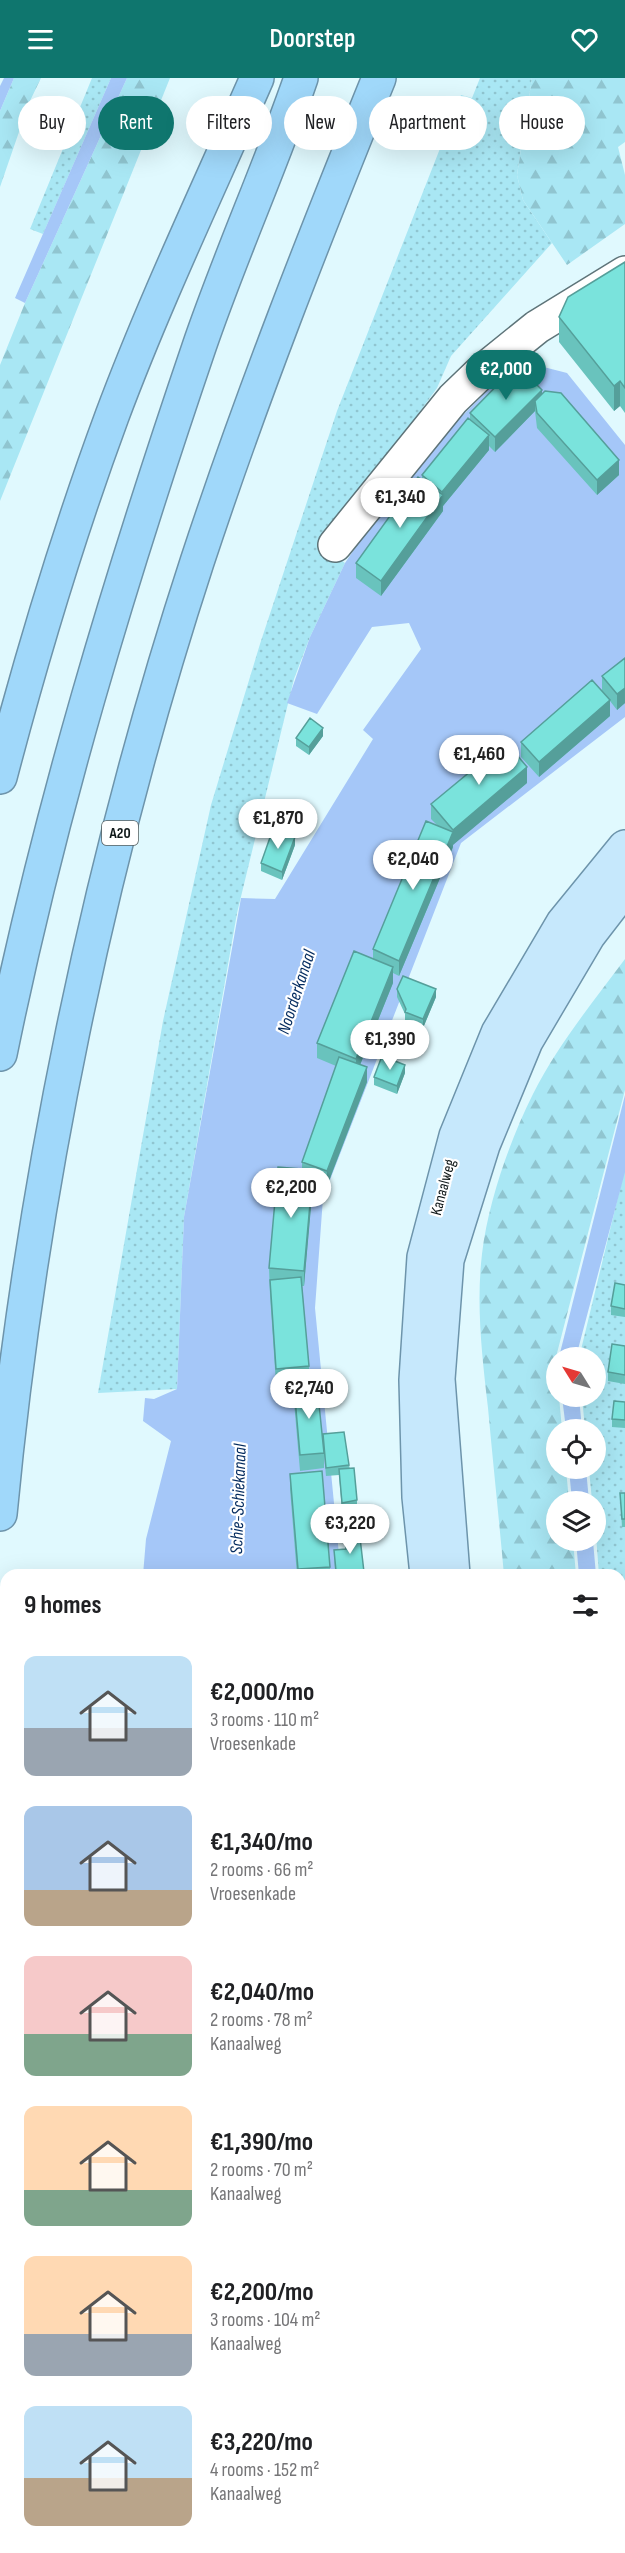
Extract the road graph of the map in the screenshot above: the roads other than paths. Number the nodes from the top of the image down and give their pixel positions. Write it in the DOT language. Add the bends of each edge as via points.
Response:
graph roads {
  1 [pos="257,78"];
  2 [pos="302,78"];
  3 [pos="379,78"];
  4 [pos="625,273"];
  5 [pos="335,545"];
  6 [pos="0,777"];
  7 [pos="625,847"];
  8 [pos="625,888"];
  9 [pos="0,1054"];
  10 [pos="0,1514"];
  11 [pos="426,1569"];
  12 [pos="453,1569"];
  1 -- 6 [label="highway" via="159,298 112,416 64,551"];
  2 -- 9 [label="highway" via="200,345 111,619 52,825"];
  3 -- 10 [label="highway, A20" via="262,373 196,564 115,850 68,1058 37,1233"];
  4 -- 5 [label="street" via="537,327 480,373 453,399"];
  7 -- 11 [label="main road, Kanaalweg" via="563,923 498,1033 456,1136 424,1257 416,1380 419,1497"];
  8 -- 12 [label="main road, Kanaalweg" via="588,936 526,1041 483,1145 447,1260 438,1379"];
}
